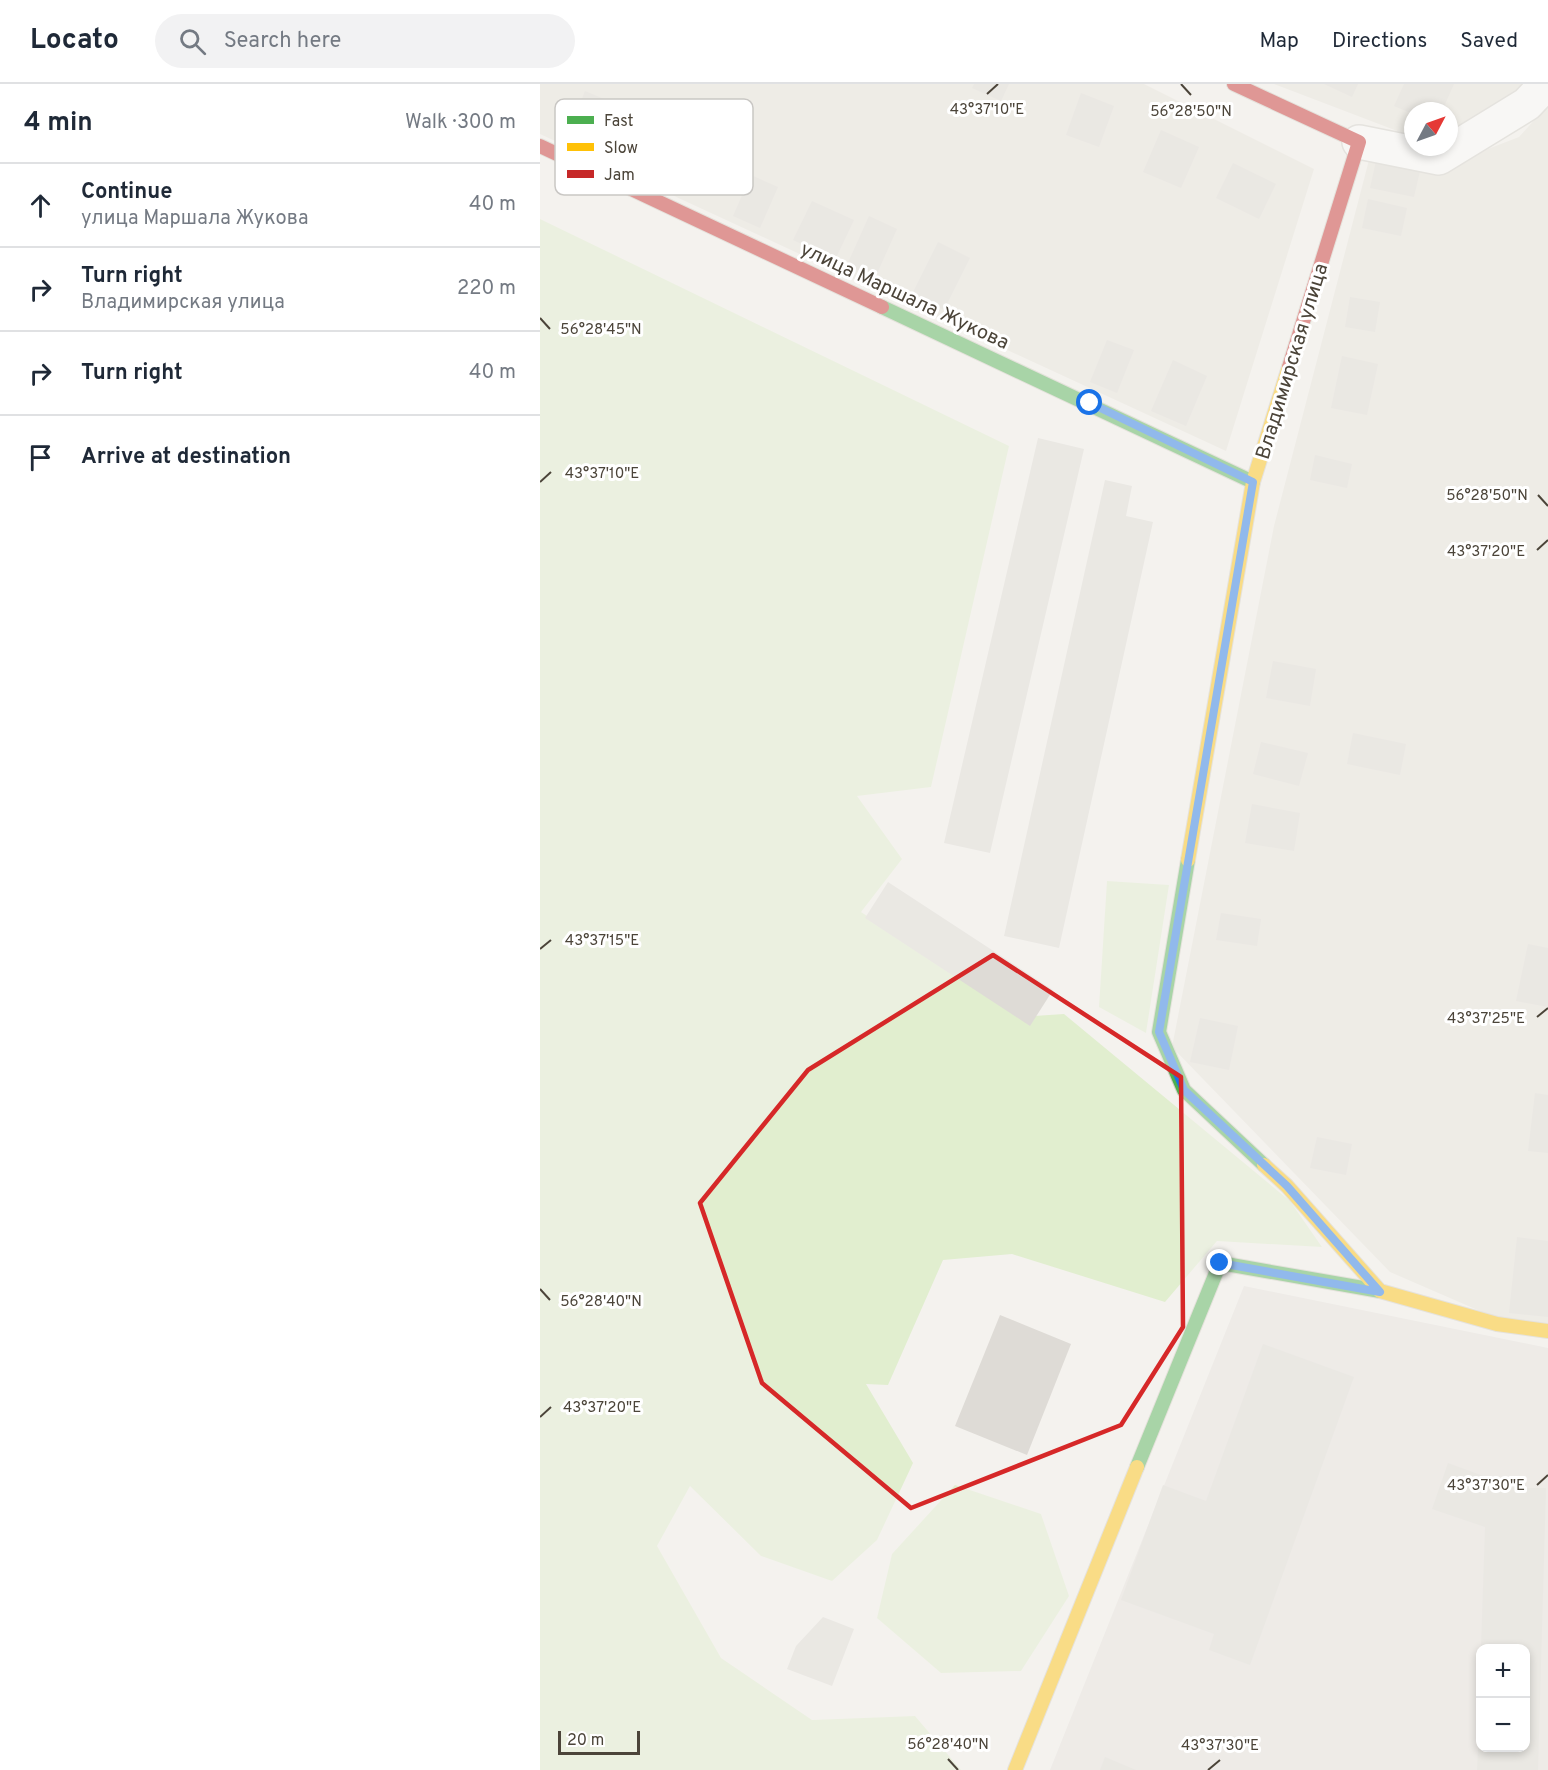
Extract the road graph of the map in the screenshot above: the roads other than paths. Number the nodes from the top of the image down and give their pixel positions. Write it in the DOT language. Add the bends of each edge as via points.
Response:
graph roads {
  1 [pos="1234,84"];
  2 [pos="1546,84"];
  3 [pos="1359,142"];
  4 [pos="540,146"];
  5 [pos="555,153"];
  6 [pos="644,195"];
  7 [pos="1253,482"];
  8 [pos="1380,1292"];
  9 [pos="1548,1331"];
  10 [pos="1015,1770"];
  1 -- 3 [label="street"];
  2 -- 3 [label="street" via="1527,104 1439,158"];
  3 -- 7 [label="street, Владимирская улица"];
  4 -- 5 [label="street, улица Маршала Жукова"];
  6 -- 7 [label="street, улица Маршала Жукова"];
  7 -- 8 [label="street, Владимирская улица" via="1159,1032 1184,1090 1287,1186"];
  8 -- 9 [label="street" via="1497,1324"];
  8 -- 10 [label="street" via="1220,1263"];
}
